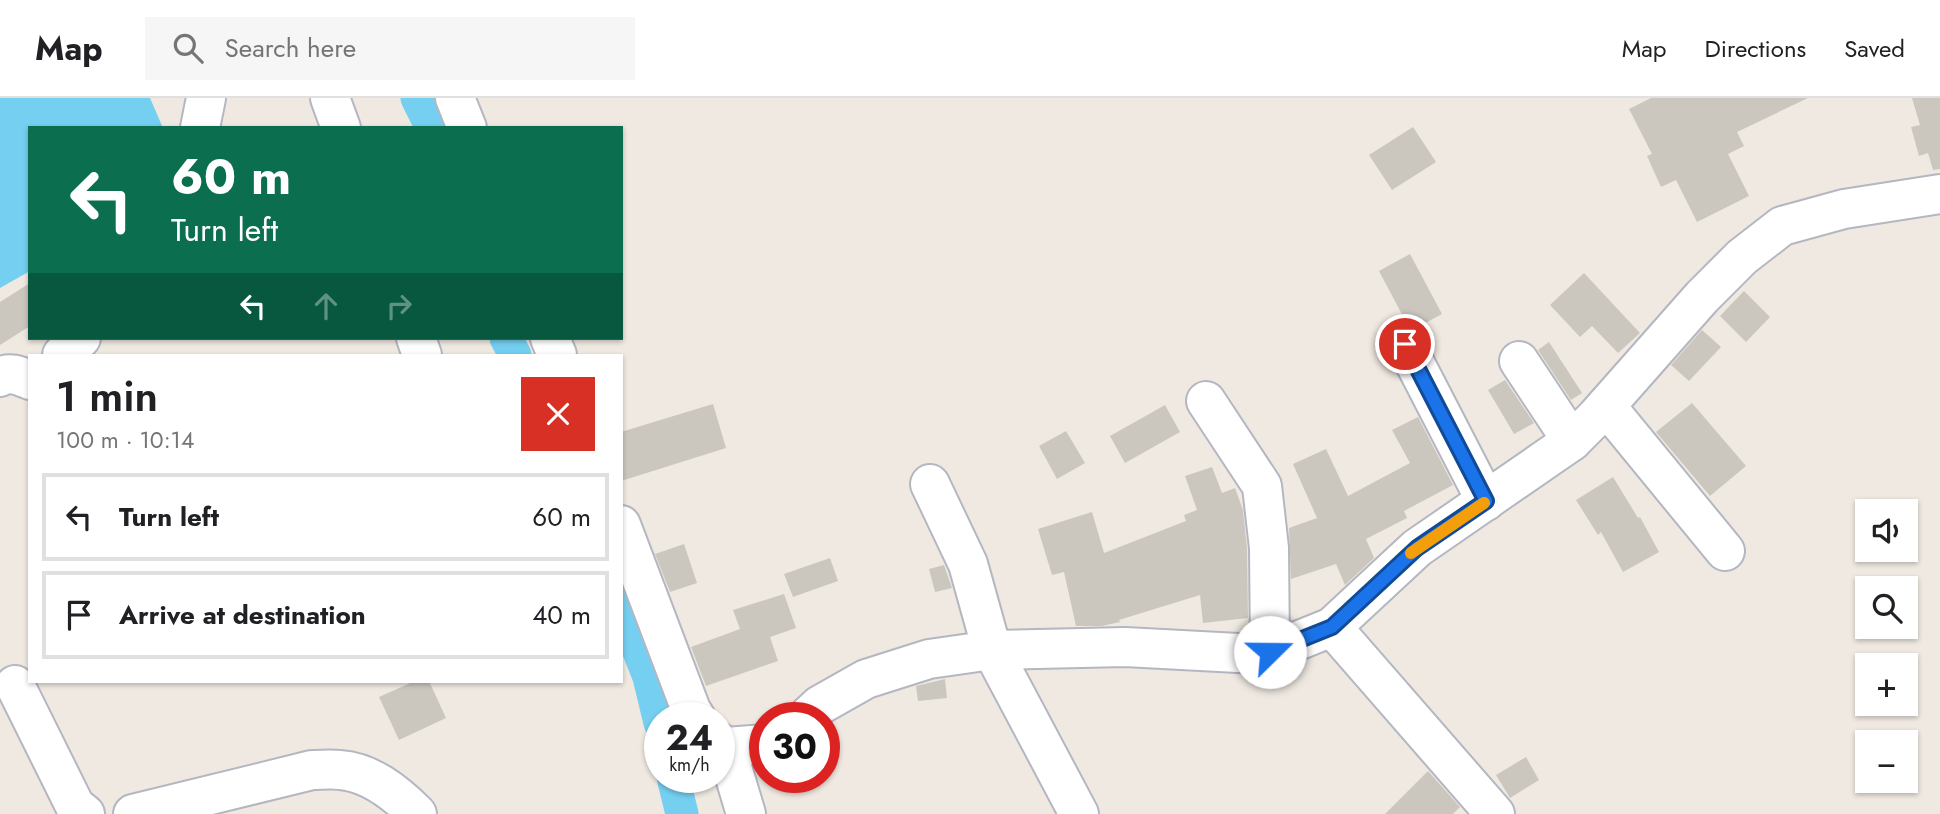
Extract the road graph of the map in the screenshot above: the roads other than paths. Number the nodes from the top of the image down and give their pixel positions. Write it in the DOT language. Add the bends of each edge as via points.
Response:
graph roads {
  1 [pos="206,98"];
  2 [pos="330,98"];
  3 [pos="455,98"];
  4 [pos="200,126"];
  5 [pos="340,126"];
  6 [pos="466,126"];
  7 [pos="1940,194"];
  8 [pos="79,340"];
  9 [pos="1405,344"];
  10 [pos="63,354"];
  11 [pos="1518,361"];
  12 [pos="0,377"];
  13 [pos="28,379"];
  14 [pos="1206,401"];
  15 [pos="1606,406"];
  16 [pos="1572,441"];
  17 [pos="930,485"];
  18 [pos="1486,501"];
  19 [pos="623,530"];
  20 [pos="1726,551"];
  21 [pos="1332,627"];
  22 [pos="992,650"];
  23 [pos="1270,652"];
  24 [pos="15,682"];
  25 [pos="688,702"];
  26 [pos="825,702"];
  27 [pos="735,782"];
  28 [pos="85,814"];
  29 [pos="133,814"];
  30 [pos="417,814"];
  31 [pos="746,814"];
  32 [pos="1079,814"];
  33 [pos="1495,814"];
  1 -- 4 [label="street"];
  2 -- 5 [label="street"];
  3 -- 6 [label="street"];
  7 -- 15 [label="street" via="1844,209 1782,226 1710,289"];
  8 -- 10 [label="street"];
  9 -- 18 [label="street"];
  11 -- 16 [label="street"];
  12 -- 13 [label="street"];
  14 -- 23 [label="street" via="1262,486 1269,548"];
  15 -- 16 [label="street"];
  15 -- 20 [label="street"];
  16 -- 18 [label="street"];
  17 -- 22 [label="street" via="968,564"];
  18 -- 21 [label="street" via="1417,548"];
  19 -- 25 [label="street"];
  21 -- 23 [label="street"];
  21 -- 33 [label="street"];
  22 -- 23 [label="street" via="1125,647"];
  22 -- 26 [label="street" via="929,659 866,679"];
  22 -- 32 [label="street"];
  24 -- 28 [label="street" via="75,806"];
  27 -- 31 [label="street"];
  29 -- 30 [label="street" via="312,770 365,775"];
}
